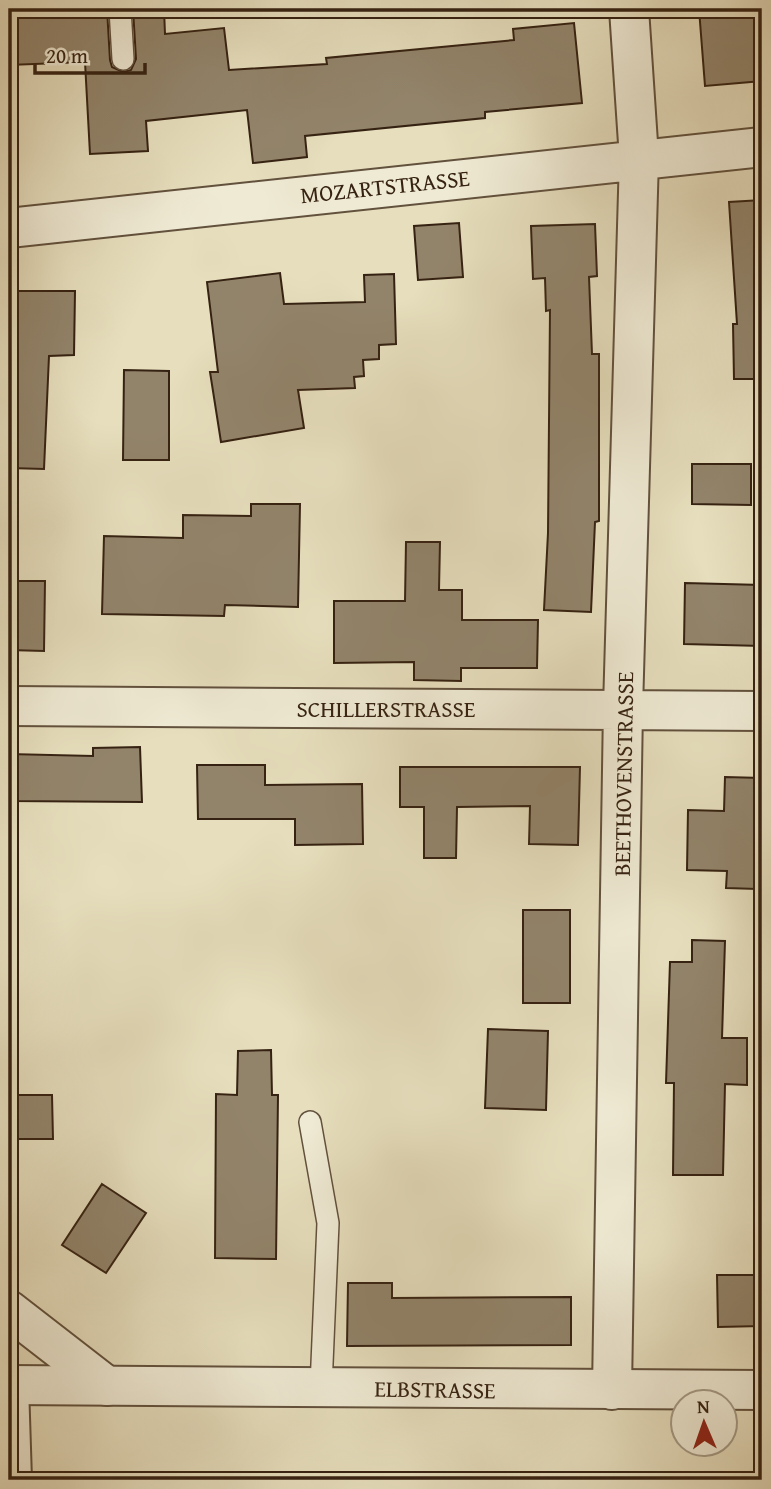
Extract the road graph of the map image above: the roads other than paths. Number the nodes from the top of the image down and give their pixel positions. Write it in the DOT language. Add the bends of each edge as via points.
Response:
graph roads {
  1 [pos="120,9"];
  2 [pos="629,9"];
  3 [pos="123,59"];
  4 [pos="762,147"];
  5 [pos="639,158"];
  6 [pos="9,228"];
  7 [pos="9,706"];
  8 [pos="624,708"];
  9 [pos="762,711"];
  10 [pos="310,1122"];
  11 [pos="9,1310"];
  12 [pos="9,1385"];
  13 [pos="107,1386"];
  14 [pos="321,1387"];
  15 [pos="611,1390"];
  16 [pos="762,1390"];
  17 [pos="12,1480"];
  1 -- 3 [label="lane"];
  2 -- 5 [label="street, BEETHOVENSTRASSE"];
  4 -- 5 [label="street, MOZARTSTRASSE"];
  5 -- 6 [label="street, MOZARTSTRASSE"];
  5 -- 8 [label="street, BEETHOVENSTRASSE"];
  7 -- 8 [label="street, SCHILLERSTRASSE"];
  8 -- 9 [label="street, SCHILLERSTRASSE"];
  8 -- 15 [label="street, BEETHOVENSTRASSE"];
  10 -- 14 [label="lane" via="328,1223"];
  11 -- 13 [label="street"];
  12 -- 13 [label="street, ELBSTRASSE"];
  12 -- 17 [label="street"];
  13 -- 14 [label="street, ELBSTRASSE"];
  14 -- 15 [label="street, ELBSTRASSE"];
  15 -- 16 [label="street, ELBSTRASSE"];
}
